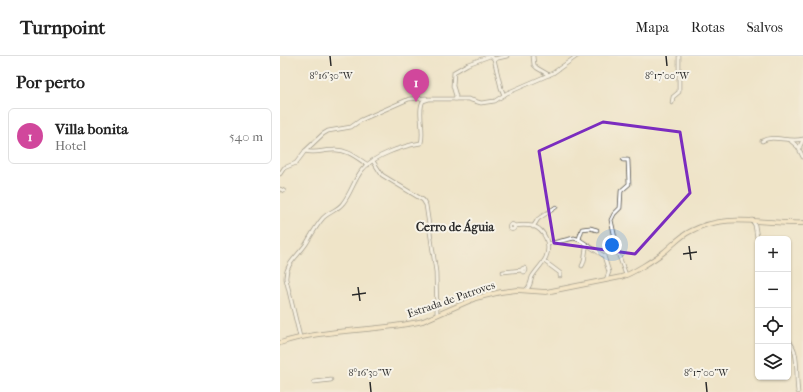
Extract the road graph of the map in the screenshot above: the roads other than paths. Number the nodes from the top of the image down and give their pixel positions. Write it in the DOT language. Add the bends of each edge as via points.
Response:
graph roads {
  1 [pos="490,56"];
  2 [pos="507,56"];
  3 [pos="533,56"];
  4 [pos="577,56"];
  5 [pos="679,56"];
  6 [pos="494,59"];
  7 [pos="549,75"];
  8 [pos="504,95"];
  9 [pos="421,98"];
  10 [pos="428,99"];
  11 [pos="455,99"];
  12 [pos="672,103"];
  13 [pos="421,106"];
  14 [pos="803,139"];
  15 [pos="762,141"];
  16 [pos="791,141"];
  17 [pos="800,151"];
  18 [pos="305,152"];
  19 [pos="803,156"];
  20 [pos="624,160"];
  21 [pos="373,161"];
  22 [pos="368,165"];
  23 [pos="280,174"];
  24 [pos="280,189"];
  25 [pos="284,191"];
  26 [pos="556,207"];
  27 [pos="752,220"];
  28 [pos="758,220"];
  29 [pos="803,223"];
  30 [pos="755,225"];
  31 [pos="514,226"];
  32 [pos="533,227"];
  33 [pos="597,230"];
  34 [pos="757,236"];
  35 [pos="578,239"];
  36 [pos="548,244"];
  37 [pos="588,245"];
  38 [pos="544,261"];
  39 [pos="582,266"];
  40 [pos="564,271"];
  41 [pos="503,272"];
  42 [pos="609,272"];
  43 [pos="534,275"];
  44 [pos="626,275"];
  45 [pos="616,278"];
  46 [pos="606,280"];
  47 [pos="531,285"];
  48 [pos="526,290"];
  49 [pos="536,291"];
  50 [pos="437,315"];
  51 [pos="300,337"];
  52 [pos="280,343"];
  53 [pos="791,344"];
  54 [pos="331,380"];
  55 [pos="314,382"];
  56 [pos="798,392"];
  1 -- 6 [label="street"];
  1 -- 11 [label="street" via="454,72"];
  2 -- 6 [label="street"];
  3 -- 7 [label="street" via="534,65"];
  4 -- 7 [label="street"];
  5 -- 12 [label="street" via="680,92"];
  6 -- 8 [label="street"];
  7 -- 8 [label="street"];
  8 -- 11 [label="street" via="495,101 485,103"];
  9 -- 10 [label="street"];
  9 -- 13 [label="street"];
  9 -- 18 [label="street" via="403,101 360,120 351,127 323,134"];
  10 -- 11 [label="street"];
  10 -- 13 [label="street" via="423,100"];
  13 -- 21 [label="street" via="422,143 394,150"];
  14 -- 16 [label="street"];
  14 -- 17 [label="street"];
  15 -- 16 [label="street" via="772,138"];
  16 -- 17 [label="street"];
  17 -- 19 [label="street"];
  18 -- 22 [label="street" via="340,150 348,152"];
  18 -- 23 [label="street" via="296,163 284,168"];
  20 -- 44 [label="street" via="628,160 629,184 622,191 620,208 611,220"];
  21 -- 22 [label="street"];
  21 -- 50 [label="street" via="382,175 423,200 426,205 436,266"];
  22 -- 51 [label="street" via="361,171 340,207 324,218 286,272"];
  24 -- 25 [label="street"];
  26 -- 32 [label="street" via="538,219"];
  27 -- 28 [label="street, Estrada de Patroves"];
  27 -- 30 [label="street"];
  27 -- 44 [label="street, Estrada de Patroves" via="706,224 679,238 661,254"];
  28 -- 29 [label="street, Estrada de Patroves"];
  28 -- 30 [label="street"];
  30 -- 34 [label="street"];
  31 -- 32 [label="street"];
  32 -- 36 [label="street" via="542,232"];
  33 -- 35 [label="street" via="582,229"];
  35 -- 36 [label="street"];
  35 -- 37 [label="street"];
  36 -- 38 [label="street"];
  37 -- 39 [label="street"];
  37 -- 42 [label="street" via="604,256"];
  38 -- 40 [label="street" via="560,274"];
  38 -- 43 [label="street"];
  41 -- 43 [label="street" via="524,270"];
  42 -- 45 [label="street"];
  42 -- 46 [label="street"];
  43 -- 47 [label="street"];
  44 -- 45 [label="street, Estrada de Patroves"];
  45 -- 46 [label="street, Estrada de Patroves"];
  46 -- 49 [label="street, Estrada de Patroves"];
  47 -- 48 [label="street"];
  47 -- 49 [label="street"];
  48 -- 49 [label="street, Estrada de Patroves"];
  48 -- 50 [label="street, Estrada de Patroves" via="509,290 485,296"];
  50 -- 51 [label="street, Estrada de Patroves" via="404,325"];
  51 -- 52 [label="street, Estrada de Patroves"];
  53 -- 56 [label="street" via="798,371"];
  54 -- 55 [label="street"];
}
